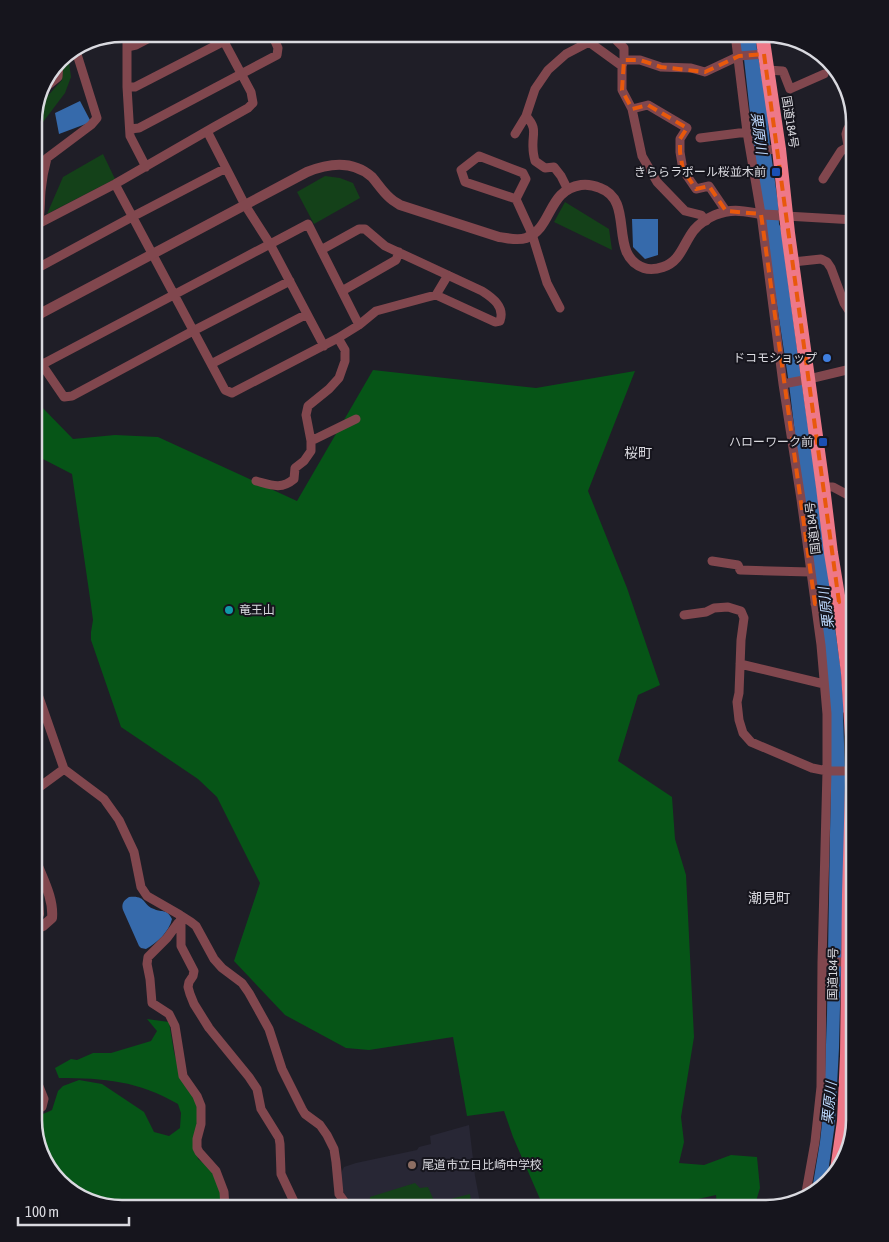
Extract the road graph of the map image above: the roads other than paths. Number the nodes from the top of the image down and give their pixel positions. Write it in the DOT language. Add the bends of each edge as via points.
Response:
graph roads {
  1 [pos="127,42"];
  2 [pos="142,42"];
  3 [pos="215,42"];
  4 [pos="224,42"];
  5 [pos="276,42"];
  6 [pos="588,43"];
  7 [pos="590,43"];
  8 [pos="619,43"];
  9 [pos="737,43"];
  10 [pos="762,43"];
  11 [pos="127,48"];
  12 [pos="762,54"];
  13 [pos="78,56"];
  14 [pos="741,56"];
  15 [pos="623,63"];
  16 [pos="767,70"];
  17 [pos="242,74"];
  18 [pos="824,74"];
  19 [pos="128,87"];
  20 [pos="632,110"];
  21 [pos="526,116"];
  22 [pos="130,128"];
  23 [pos="207,131"];
  24 [pos="747,132"];
  25 [pos="515,134"];
  26 [pos="700,138"];
  27 [pos="846,148"];
  28 [pos="776,149"];
  29 [pos="754,151"];
  30 [pos="146,167"];
  31 [pos="226,168"];
  32 [pos="43,179"];
  33 [pos="823,179"];
  34 [pos="115,184"];
  35 [pos="568,190"];
  36 [pos="516,199"];
  37 [pos="245,205"];
  38 [pos="726,211"];
  39 [pos="763,214"];
  40 [pos="132,216"];
  41 [pos="783,216"];
  42 [pos="846,220"];
  43 [pos="706,221"];
  44 [pos="43,224"];
  45 [pos="532,234"];
  46 [pos="270,244"];
  47 [pos="321,250"];
  48 [pos="399,252"];
  49 [pos="153,254"];
  50 [pos="793,262"];
  51 [pos="43,265"];
  52 [pos="448,276"];
  53 [pos="290,281"];
  54 [pos="342,291"];
  55 [pos="174,295"];
  56 [pos="436,295"];
  57 [pos="846,306"];
  58 [pos="560,308"];
  59 [pos="43,312"];
  60 [pos="307,314"];
  61 [pos="360,325"];
  62 [pos="193,331"];
  63 [pos="338,338"];
  64 [pos="324,346"];
  65 [pos="43,364"];
  66 [pos="211,364"];
  67 [pos="43,367"];
  68 [pos="846,370"];
  69 [pos="806,380"];
  70 [pos="785,383"];
  71 [pos="356,419"];
  72 [pos="311,441"];
  73 [pos="256,481"];
  74 [pos="823,487"];
  75 [pos="846,494"];
  76 [pos="712,561"];
  77 [pos="810,572"];
  78 [pos="836,602"];
  79 [pos="846,602"];
  80 [pos="816,604"];
  81 [pos="684,615"];
  82 [pos="846,661"];
  83 [pos="740,664"];
  84 [pos="824,684"];
  85 [pos="42,707"];
  86 [pos="64,769"];
  87 [pos="829,771"];
  88 [pos="846,771"];
  89 [pos="42,785"];
  90 [pos="42,878"];
  91 [pos="180,918"];
  92 [pos="42,926"];
  93 [pos="825,962"];
  94 [pos="846,962"];
  95 [pos="42,1094"];
  96 [pos="846,1102"];
  97 [pos="42,1107"];
  98 [pos="840,1150"];
  99 [pos="807,1189"];
  100 [pos="224,1199"];
  101 [pos="293,1199"];
  102 [pos="343,1199"];
  1 -- 11 [label="street"];
  2 -- 11 [label="street"];
  3 -- 19 [label="street" via="135,87"];
  4 -- 17 [label="street"];
  5 -- 17 [label="street" via="276,55"];
  6 -- 21 [label="street" via="566,54 548,70 535,89"];
  7 -- 15 [label="street"];
  8 -- 15 [label="street" via="624,48"];
  9 -- 14 [label="street"];
  10 -- 12 [label="highway, 国道184号"];
  11 -- 19 [label="street"];
  12 -- 14 [label="street"];
  12 -- 16 [label="highway, 国道184号"];
  13 -- 32 [label="street" via="97,118 48,158"];
  14 -- 15 [label="street" via="705,72 661,67 640,60"];
  14 -- 24 [label="street"];
  15 -- 20 [label="street" via="622,90"];
  16 -- 18 [label="street" via="783,70 790,90"];
  16 -- 28 [label="highway, 国道184号"];
  17 -- 22 [label="street" via="139,128"];
  17 -- 23 [label="street" via="253,103"];
  19 -- 22 [label="street"];
  20 -- 38 [label="street" via="648,105 687,128 680,139 683,170 696,189 709,186"];
  20 -- 43 [label="street" via="642,156 657,182 685,211 701,215"];
  21 -- 25 [label="street"];
  21 -- 35 [label="street" via="534,130 535,161 545,168 554,167"];
  22 -- 30 [label="street" via="130,136"];
  23 -- 30 [label="street"];
  23 -- 31 [label="street"];
  24 -- 26 [label="street"];
  24 -- 29 [label="street"];
  27 -- 33 [label="street"];
  28 -- 29 [label="street"];
  28 -- 41 [label="highway, 国道184号"];
  29 -- 39 [label="street"];
  30 -- 34 [label="street"];
  31 -- 37 [label="street"];
  31 -- 40 [label="street"];
  34 -- 40 [label="street"];
  34 -- 44 [label="street"];
  35 -- 43 [label="street" via="592,185 606,190 614,198 620,210 627,254 645,268 657,269 676,259 695,229"];
  35 -- 45 [label="street" via="559,196 542,225"];
  36 -- 36 [label="street" via="465,182 461,170 480,156 523,173 526,179"];
  36 -- 45 [label="street"];
  37 -- 45 [label="street" via="321,166 349,166 372,177 400,205 499,237 515,240"];
  37 -- 46 [label="street"];
  37 -- 49 [label="street"];
  38 -- 39 [label="street"];
  38 -- 43 [label="street"];
  39 -- 41 [label="street"];
  39 -- 70 [label="street"];
  40 -- 49 [label="street"];
  40 -- 51 [label="street"];
  41 -- 42 [label="street"];
  41 -- 50 [label="highway, 国道184号"];
  45 -- 58 [label="street" via="547,283"];
  46 -- 47 [label="street" via="308,224"];
  46 -- 53 [label="street"];
  46 -- 55 [label="street"];
  47 -- 48 [label="street" via="365,230 385,246"];
  47 -- 54 [label="street"];
  48 -- 52 [label="street"];
  48 -- 54 [label="street" via="396,260"];
  49 -- 55 [label="street"];
  49 -- 59 [label="street"];
  50 -- 57 [label="street" via="821,258 827,262"];
  50 -- 69 [label="highway, 国道184号"];
  52 -- 56 [label="street"];
  52 -- 56 [label="street" via="491,297 498,304 502,315 500,321 495,322"];
  53 -- 60 [label="street"];
  53 -- 62 [label="street"];
  54 -- 61 [label="street"];
  55 -- 62 [label="street"];
  55 -- 65 [label="street"];
  56 -- 61 [label="street" via="376,312"];
  60 -- 64 [label="street"];
  60 -- 66 [label="street"];
  61 -- 63 [label="street"];
  62 -- 66 [label="street"];
  62 -- 67 [label="street" via="72,396 64,397"];
  63 -- 64 [label="street"];
  63 -- 72 [label="street" via="345,350 345,361 339,378 308,406 306,415"];
  64 -- 66 [label="street" via="232,393 224,390"];
  68 -- 69 [label="street"];
  69 -- 70 [label="street"];
  69 -- 74 [label="highway, 国道184号"];
  70 -- 77 [label="street"];
  71 -- 72 [label="street"];
  72 -- 73 [label="street" via="311,451 287,485 275,486"];
  74 -- 75 [label="street" via="833,487"];
  74 -- 78 [label="highway, 国道184号"];
  76 -- 77 [label="street" via="738,565 740,570"];
  77 -- 80 [label="street"];
  78 -- 79 [label="street"];
  78 -- 80 [label="street"];
  78 -- 82 [label="highway, 国道184号"];
  80 -- 84 [label="street"];
  81 -- 83 [label="street" via="728,607 741,611 744,618"];
  83 -- 84 [label="street"];
  83 -- 87 [label="street" via="737,702 744,733 751,742 812,768"];
  84 -- 87 [label="street"];
  85 -- 86 [label="street"];
  86 -- 89 [label="street"];
  86 -- 91 [label="street" via="104,799 119,820 134,852 141,887 147,896"];
  87 -- 88 [label="street"];
  87 -- 93 [label="street"];
  90 -- 92 [label="street" via="53,908 52,918"];
  91 -- 100 [label="street" via="167,938 148,957 152,1003 169,1014 175,1026 183,1076 198,1096 201,1106 196,1148 216,1171"];
  91 -- 101 [label="street" via="181,946 194,971 188,987 194,1004 257,1090 261,1109 279,1138 281,1174"];
  91 -- 102 [label="street" via="196,926 214,959 242,983 252,998 302,1109 320,1125 334,1149 339,1194"];
  93 -- 94 [label="street"];
  93 -- 99 [label="street" via="821,1087"];
  95 -- 97 [label="street"];
  96 -- 98 [label="highway, 国道184号"];
}
